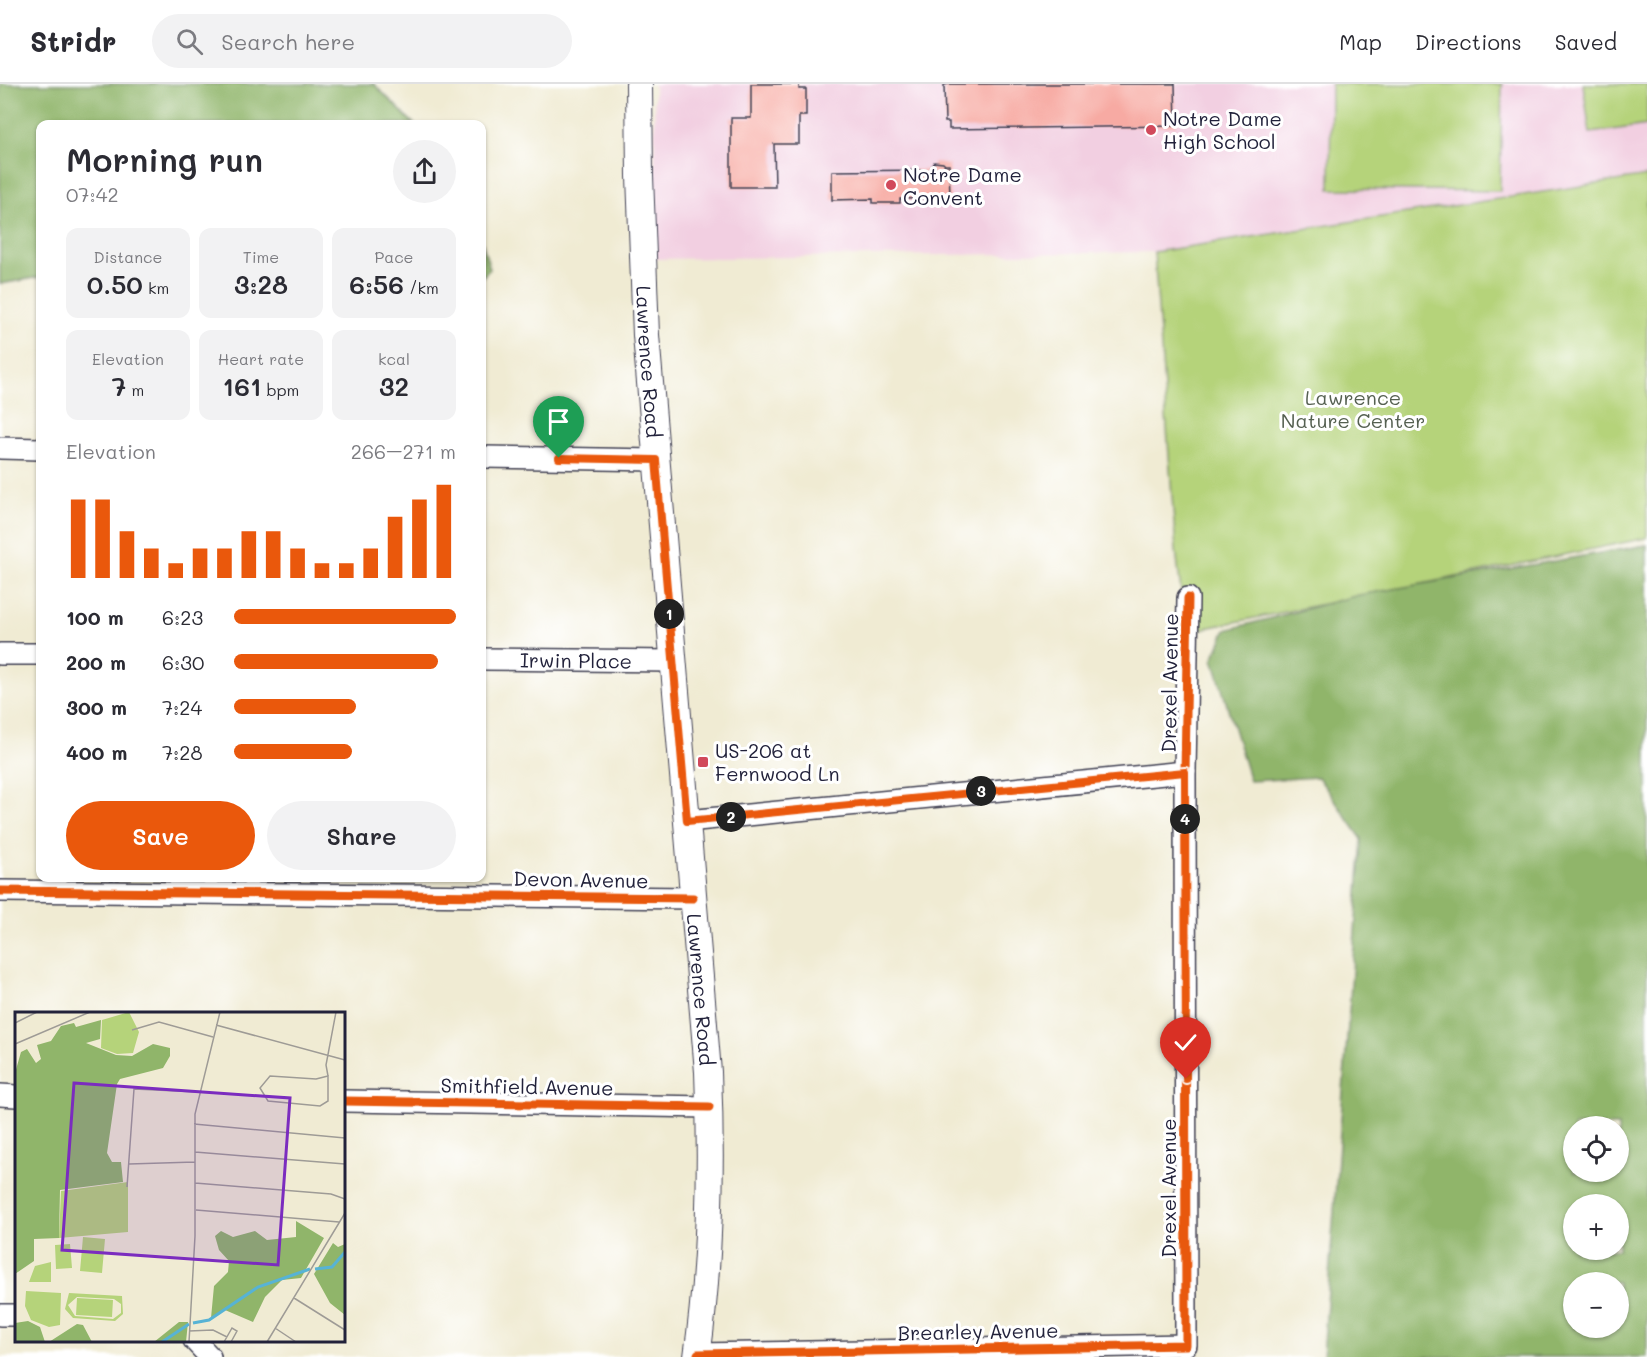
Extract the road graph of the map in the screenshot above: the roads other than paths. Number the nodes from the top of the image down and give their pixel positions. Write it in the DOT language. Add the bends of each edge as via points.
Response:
graph roads {
  1 [pos="639,84"];
  2 [pos="0,448"];
  3 [pos="36,449"];
  4 [pos="486,457"];
  5 [pos="656,460"];
  6 [pos="1188,598"];
  7 [pos="0,654"];
  8 [pos="36,654"];
  9 [pos="486,659"];
  10 [pos="673,661"];
  11 [pos="1185,772"];
  12 [pos="687,821"];
  13 [pos="0,891"];
  14 [pos="693,898"];
  15 [pos="0,1095"];
  16 [pos="15,1096"];
  17 [pos="345,1101"];
  18 [pos="709,1107"];
  19 [pos="195,1342"];
  20 [pos="1186,1345"];
  21 [pos="697,1356"];
  22 [pos="210,1357"];
  1 -- 5 [label="main road, Lawrence Road" via="642,256"];
  2 -- 3 [label="street"];
  4 -- 5 [label="street"];
  5 -- 10 [label="main road, Lawrence Road"];
  6 -- 11 [label="street, Drexel Avenue"];
  7 -- 8 [label="street"];
  9 -- 10 [label="street, Irwin Place"];
  10 -- 12 [label="main road, Lawrence Road"];
  11 -- 12 [label="street"];
  11 -- 20 [label="street, Drexel Avenue"];
  12 -- 14 [label="main road, Lawrence Road"];
  13 -- 14 [label="street, Devon Avenue"];
  14 -- 18 [label="main road, Lawrence Road"];
  15 -- 16 [label="street"];
  17 -- 18 [label="street, Smithfield Avenue"];
  18 -- 21 [label="main road, Lawrence Road" via="706,1269"];
  19 -- 22 [label="street"];
  20 -- 21 [label="street, Brearley Avenue"];
}
